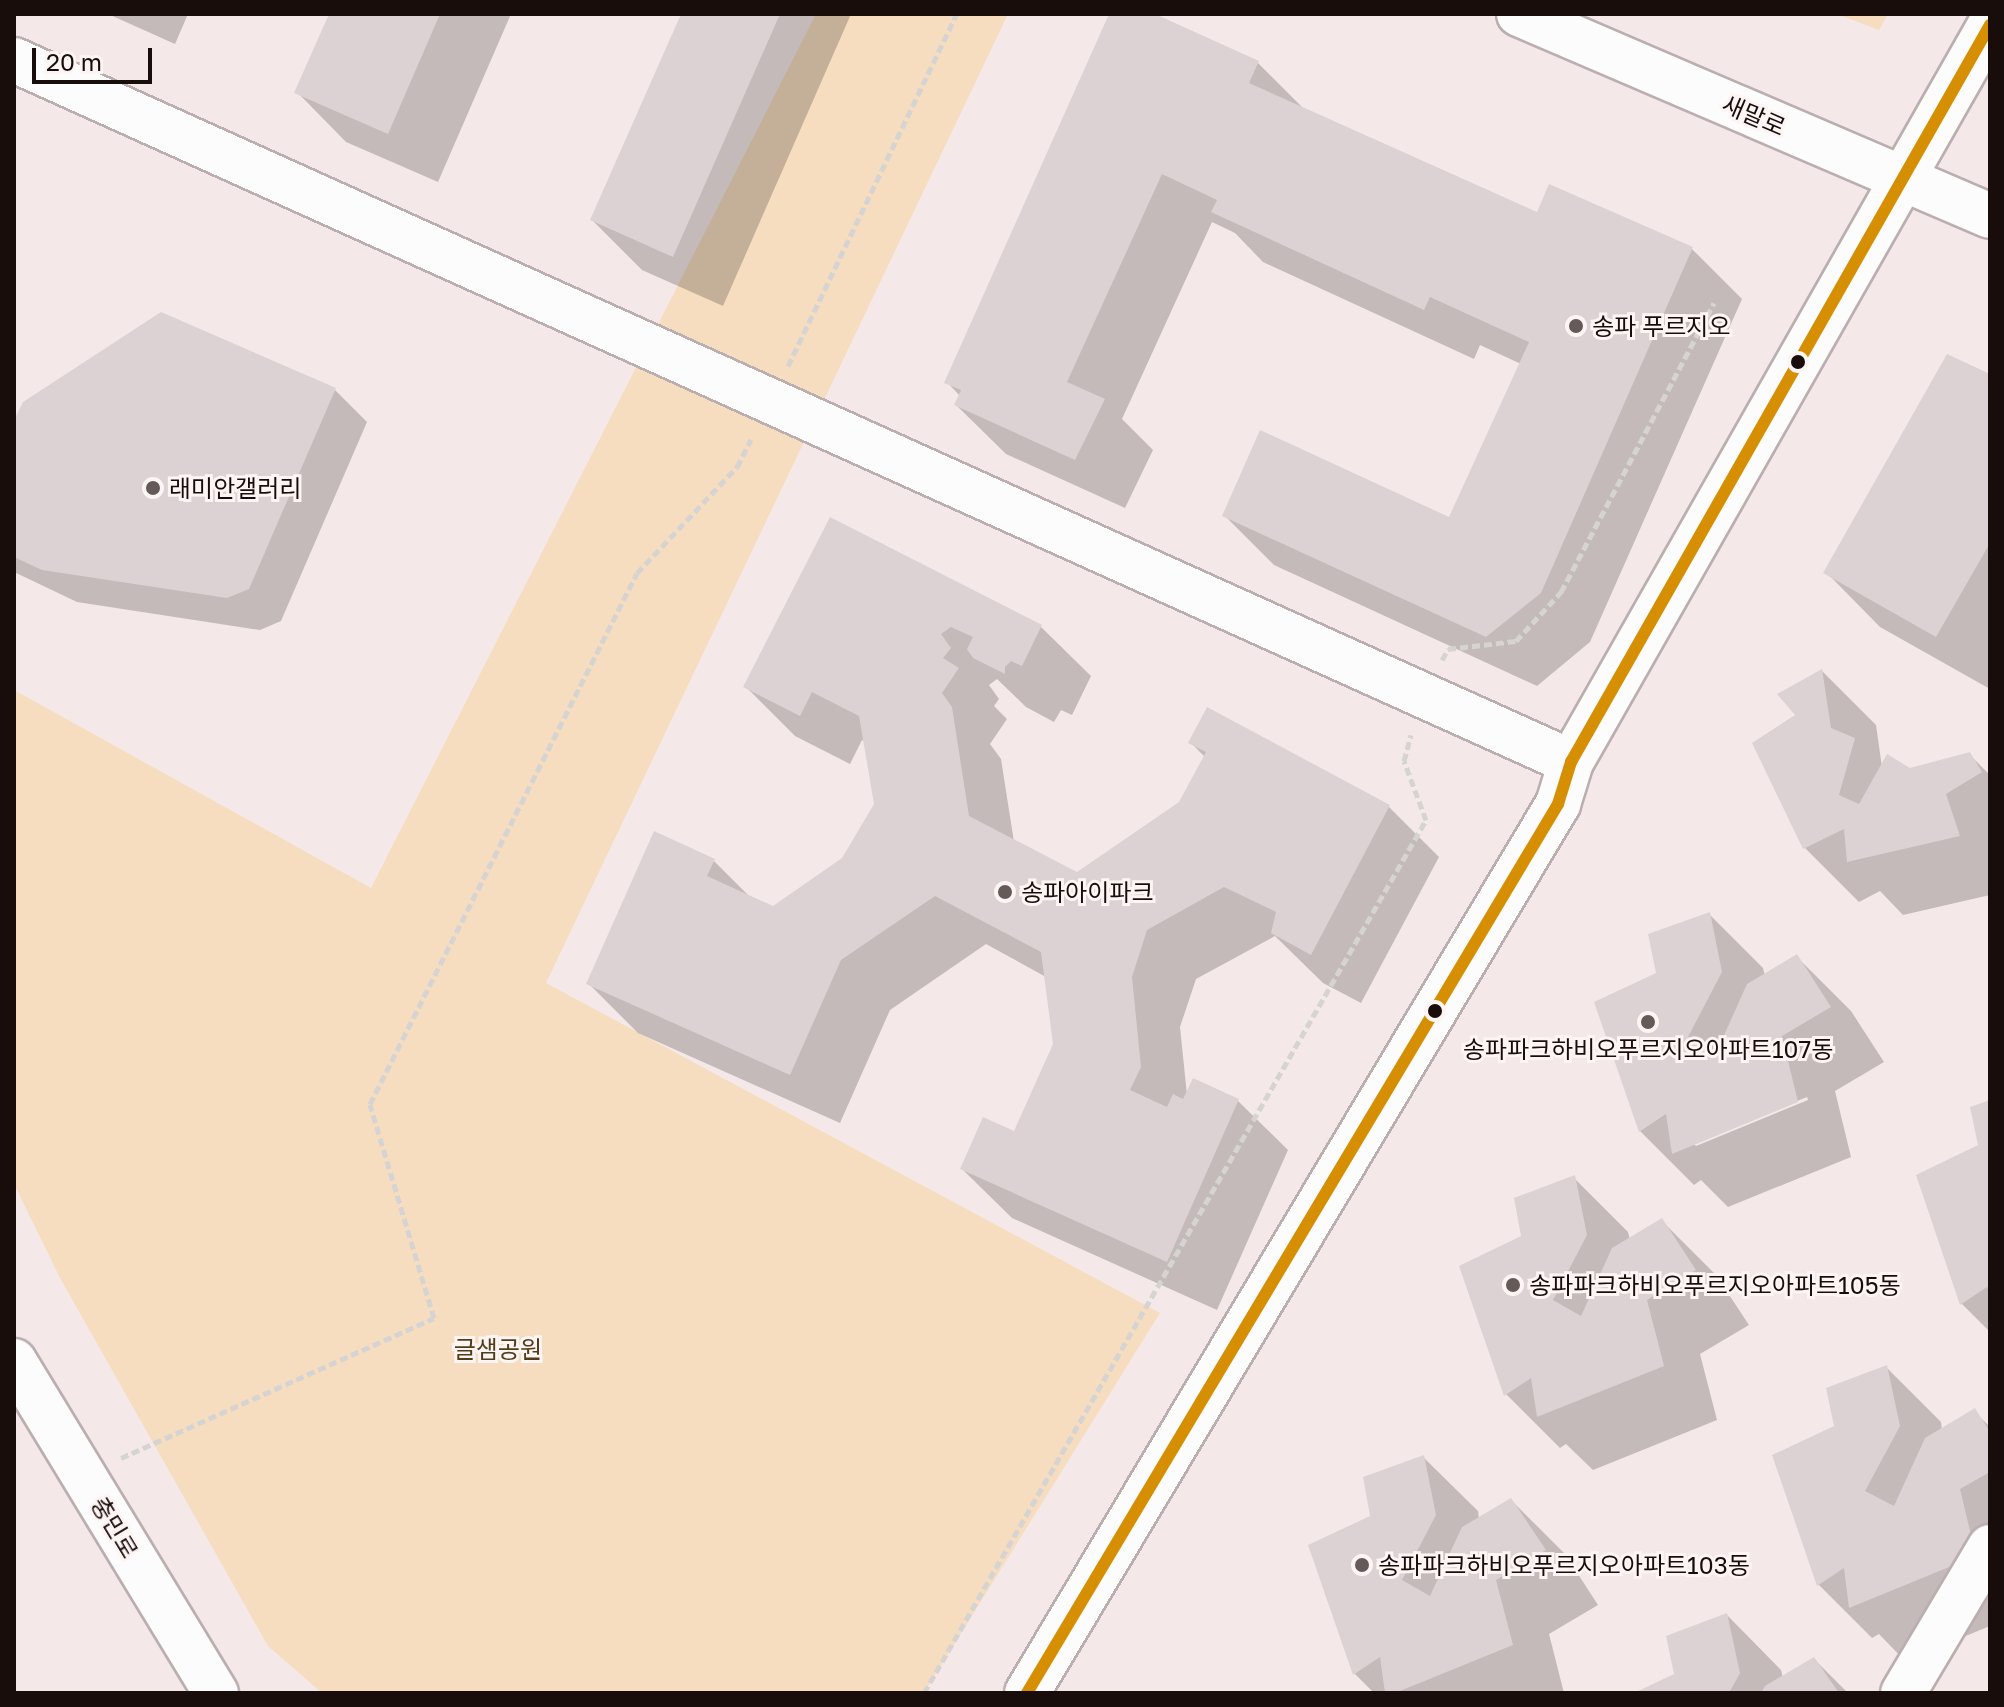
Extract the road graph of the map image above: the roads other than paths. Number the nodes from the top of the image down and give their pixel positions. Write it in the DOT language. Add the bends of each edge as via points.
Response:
graph roads {
  1 [pos="1519,14"];
  2 [pos="1990,25"];
  3 [pos="14,60"];
  4 [pos="1903,180"];
  5 [pos="1990,216"];
  6 [pos="1571,762"];
  7 [pos="14,1361"];
  8 [pos="1990,1547"];
  9 [pos="216,1693"];
  10 [pos="1027,1693"];
  11 [pos="1903,1693"];
  1 -- 4 [label="street, 새말로"];
  2 -- 4 [label="street"];
  3 -- 6 [label="street"];
  4 -- 5 [label="street, 새말로"];
  4 -- 6 [label="street"];
  6 -- 10 [label="street" via="1558,804"];
  7 -- 9 [label="street, 충민로"];
  8 -- 11 [label="street"];
}
